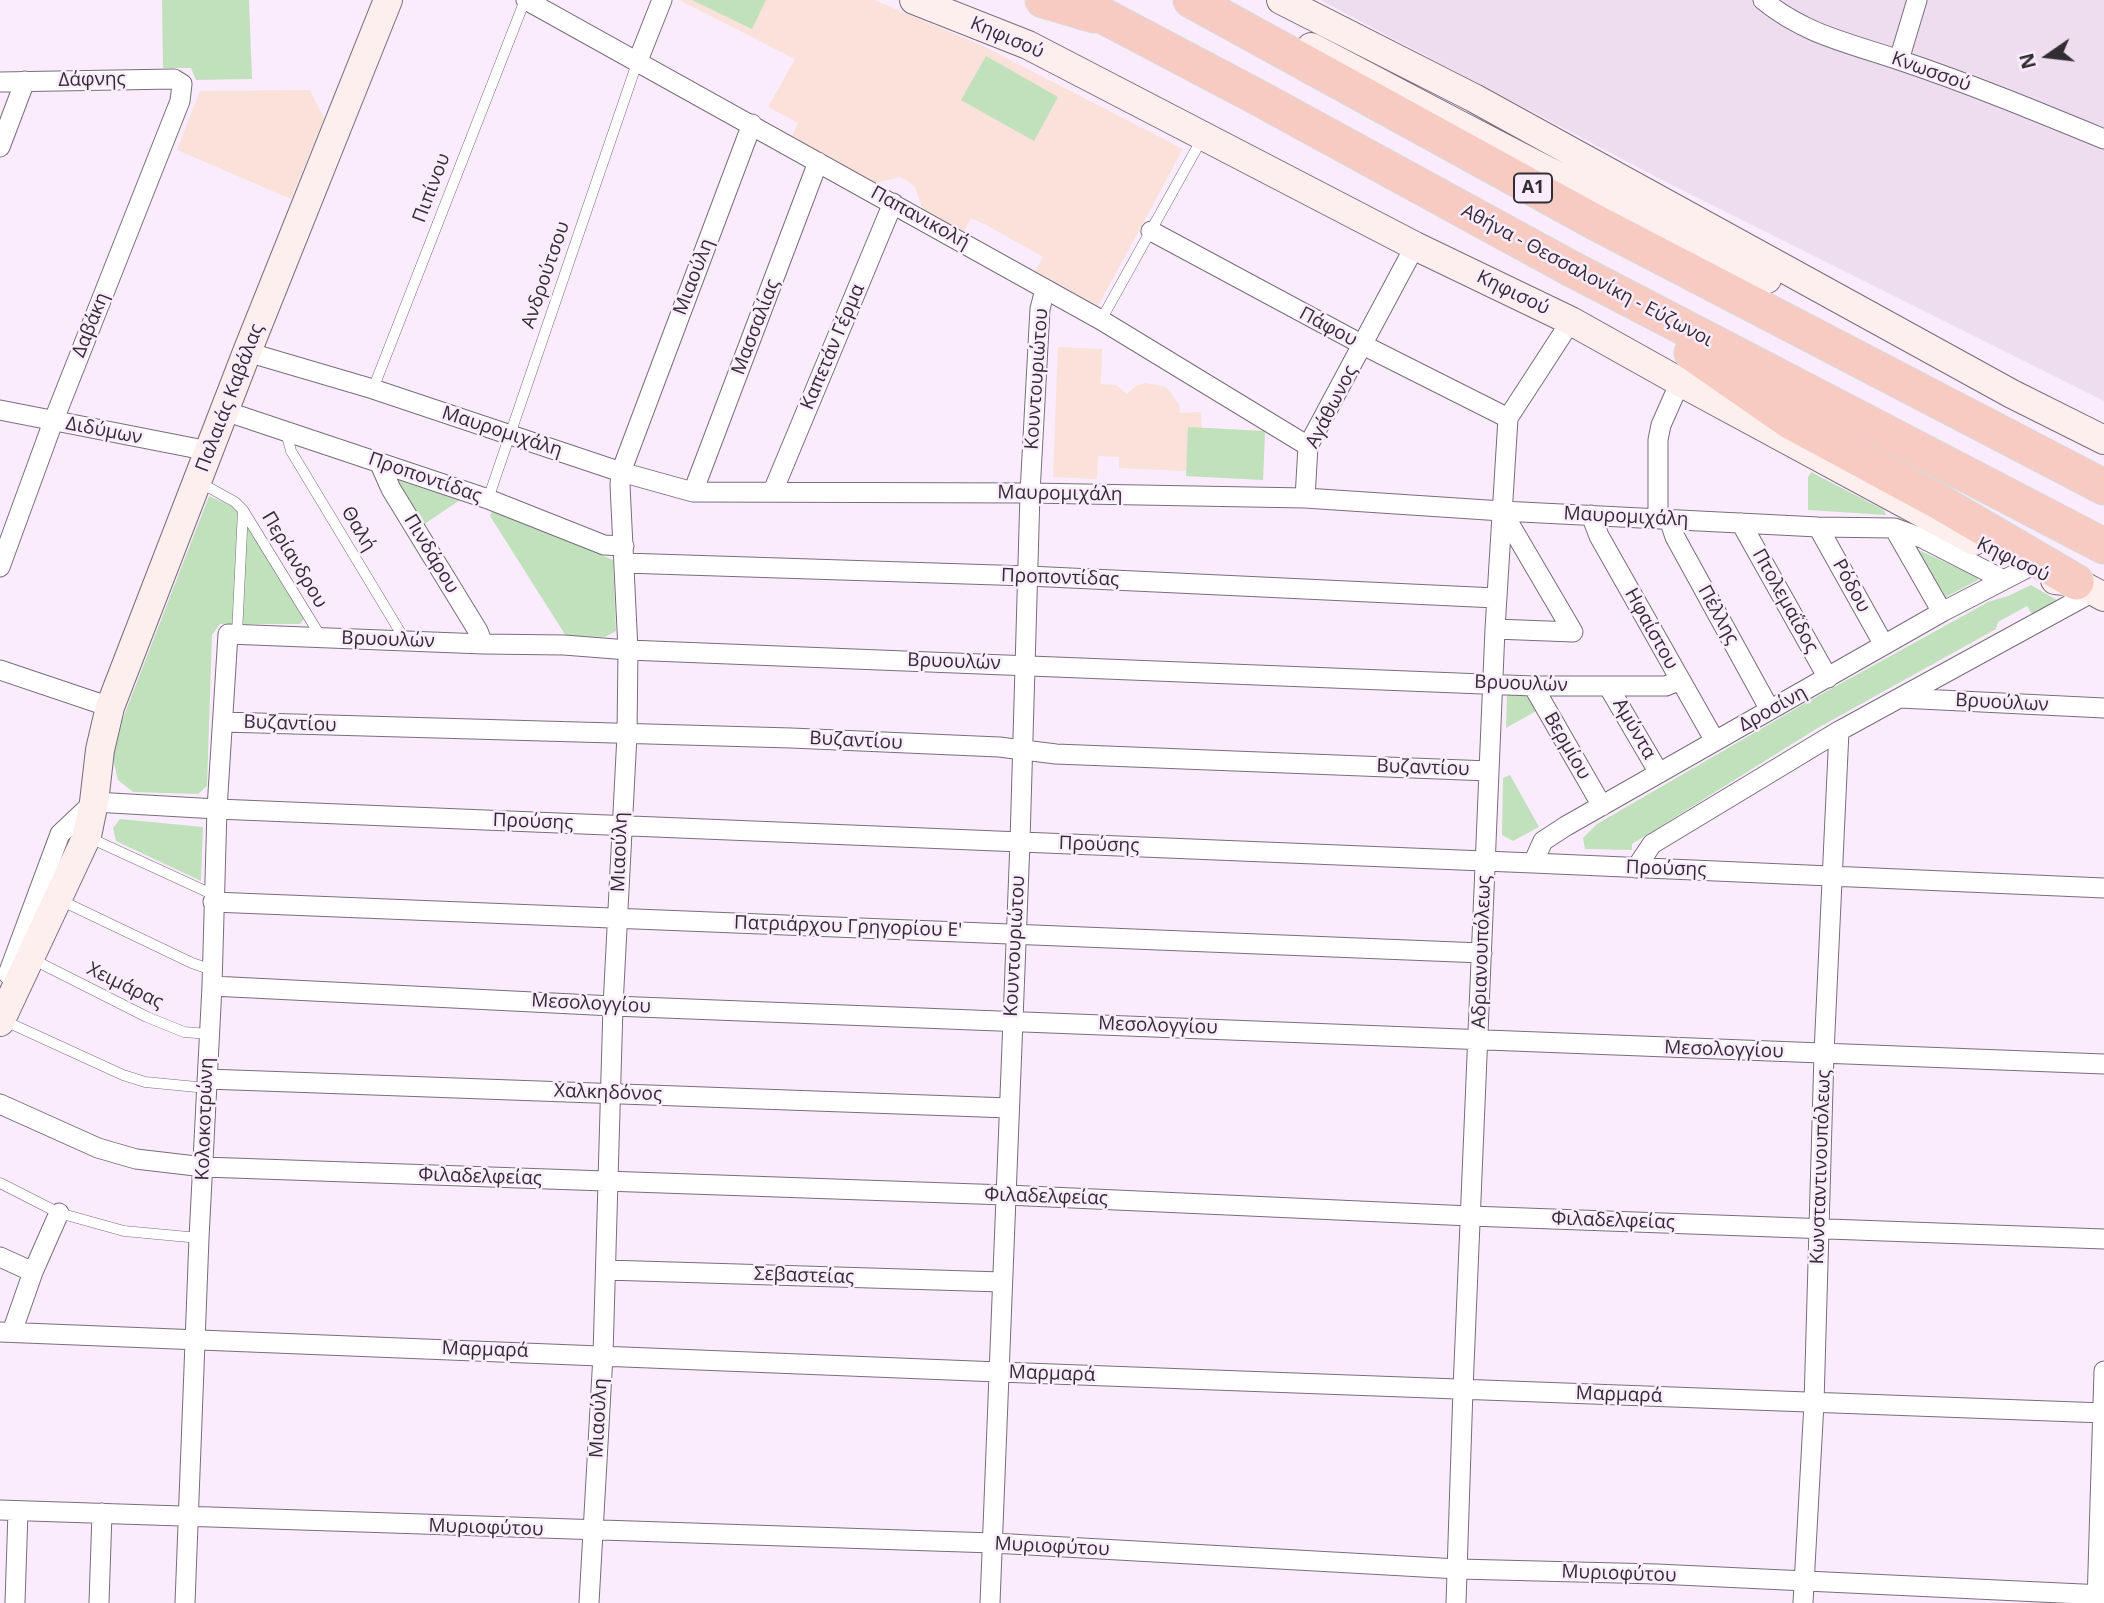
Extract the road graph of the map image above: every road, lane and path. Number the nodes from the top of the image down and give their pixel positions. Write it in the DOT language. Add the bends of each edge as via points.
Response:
graph roads {
  1 [pos="388,0"];
  2 [pos="525,0"];
  3 [pos="662,0"];
  4 [pos="914,0"];
  5 [pos="1043,0"];
  6 [pos="1073,0"];
  7 [pos="1191,0"];
  8 [pos="1217,0"];
  9 [pos="1281,0"];
  10 [pos="1762,0"];
  11 [pos="1917,0"];
  12 [pos="1104,18"];
  13 [pos="1899,60"];
  14 [pos="637,63"];
  15 [pos="25,81"];
  16 [pos="0,82"];
  17 [pos="182,84"];
  18 [pos="752,124"];
  19 [pos="1205,135"];
  20 [pos="2104,139"];
  21 [pos="0,147"];
  22 [pos="818,162"];
  23 [pos="893,203"];
  24 [pos="1151,232"];
  25 [pos="1693,245"];
  26 [pos="1415,246"];
  27 [pos="1568,267"];
  28 [pos="1045,289"];
  29 [pos="1101,320"];
  30 [pos="1571,321"];
  31 [pos="1808,333"];
  32 [pos="1363,345"];
  33 [pos="247,352"];
  34 [pos="1679,382"];
  35 [pos="373,389"];
  36 [pos="2012,394"];
  37 [pos="0,410"];
  38 [pos="225,411"];
  39 [pos="1508,418"];
  40 [pos="53,422"];
  41 [pos="286,431"];
  42 [pos="511,435"];
  43 [pos="2104,440"];
  44 [pos="1308,446"];
  45 [pos="209,451"];
  46 [pos="379,462"];
  47 [pos="621,472"];
  48 [pos="198,481"];
  49 [pos="2104,487"];
  50 [pos="773,491"];
  51 [pos="693,492"];
  52 [pos="1030,493"];
  53 [pos="1305,498"];
  54 [pos="488,499"];
  55 [pos="243,510"];
  56 [pos="1502,511"];
  57 [pos="1591,515"];
  58 [pos="1663,519"];
  59 [pos="1741,523"];
  60 [pos="1818,527"];
  61 [pos="1894,528"];
  62 [pos="2104,546"];
  63 [pos="624,554"];
  64 [pos="0,567"];
  65 [pos="2014,574"];
  66 [pos="1028,576"];
  67 [pos="2091,591"];
  68 [pos="1496,598"];
  69 [pos="1942,612"];
  70 [pos="1495,629"];
  71 [pos="232,634"];
  72 [pos="321,637"];
  73 [pos="406,642"];
  74 [pos="483,644"];
  75 [pos="1884,645"];
  76 [pos="628,650"];
  77 [pos="1024,664"];
  78 [pos="0,670"];
  79 [pos="1828,678"];
  80 [pos="1680,680"];
  81 [pos="1493,684"];
  82 [pos="1533,686"];
  83 [pos="1608,686"];
  84 [pos="1899,698"];
  85 [pos="110,707"];
  86 [pos="2104,708"];
  87 [pos="1770,710"];
  88 [pos="223,722"];
  89 [pos="1839,731"];
  90 [pos="627,735"];
  91 [pos="1715,741"];
  92 [pos="1021,749"];
  93 [pos="1489,771"];
  94 [pos="1660,773"];
  95 [pos="94,802"];
  96 [pos="1602,806"];
  97 [pos="217,809"];
  98 [pos="621,826"];
  99 [pos="87,836"];
  100 [pos="1020,842"];
  101 [pos="1485,861"];
  102 [pos="1533,863"];
  103 [pos="1636,868"];
  104 [pos="1833,876"];
  105 [pos="2104,888"];
  106 [pos="58,898"];
  107 [pos="214,899"];
  108 [pos="618,918"];
  109 [pos="1015,933"];
  110 [pos="1482,953"];
  111 [pos="14,970"];
  112 [pos="212,978"];
  113 [pos="614,1006"];
  114 [pos="1,1020"];
  115 [pos="1012,1020"];
  116 [pos="209,1034"];
  117 [pos="1478,1040"];
  118 [pos="1825,1053"];
  119 [pos="2104,1063"];
  120 [pos="207,1083"];
  121 [pos="612,1093"];
  122 [pos="0,1104"];
  123 [pos="1009,1108"];
  124 [pos="204,1167"];
  125 [pos="609,1182"];
  126 [pos="0,1184"];
  127 [pos="1006,1195"];
  128 [pos="60,1213"];
  129 [pos="1471,1216"];
  130 [pos="1820,1228"];
  131 [pos="199,1238"];
  132 [pos="2104,1239"];
  133 [pos="0,1258"];
  134 [pos="606,1270"];
  135 [pos="33,1272"];
  136 [pos="1002,1282"];
  137 [pos="6,1332"];
  138 [pos="196,1339"];
  139 [pos="603,1355"];
  140 [pos="2104,1371"];
  141 [pos="999,1372"];
  142 [pos="1463,1389"];
  143 [pos="1814,1403"];
  144 [pos="2103,1413"];
  145 [pos="9,1511"];
  146 [pos="102,1513"];
  147 [pos="188,1517"];
  148 [pos="592,1531"];
  149 [pos="993,1543"];
  150 [pos="1458,1569"];
  151 [pos="1804,1582"];
  152 [pos="2099,1598"];
  153 [pos="15,1603"];
  154 [pos="99,1603"];
  155 [pos="185,1603"];
  156 [pos="589,1603"];
  157 [pos="990,1603"];
  158 [pos="1457,1603"];
  159 [pos="1803,1603"];
  1 -- 33 [label="main road, Παλαιάς Καβάλας"];
  2 -- 14 [label="street, Παπανικολή"];
  2 -- 35 [label="lane, Πιπίνου"];
  3 -- 14 [label="street"];
  4 -- 19 [label="main road, Κηφισού" via="1028,44"];
  5 -- 12 [label="highway"];
  6 -- 12 [label="highway, Αθήνα - Θεσσαλονίκη - Εύζωνοι"];
  7 -- 31 [label="highway, Α1"];
  8 -- 25 [label="main road"];
  9 -- 36 [label="main road" via="1474,98"];
  10 -- 13 [label="street, Κνωσσού" via="1828,38"];
  11 -- 13 [label="street"];
  12 -- 27 [label="highway, Αθήνα - Θεσσαλονίκη - Εύζωνοι"];
  13 -- 20 [label="street, Κνωσσού"];
  14 -- 18 [label="street, Παπανικολή"];
  14 -- 42 [label="lane, Ανδρούτσου"];
  15 -- 16 [label="street, Δάφνης"];
  15 -- 17 [label="street, Δάφνης" via="174,79"];
  15 -- 21 [label="street"];
  17 -- 40 [label="street, Δαβάκη" via="180,101"];
  18 -- 22 [label="street, Παπανικολή"];
  18 -- 47 [label="street, Μιαούλη"];
  19 -- 24 [label="lane"];
  19 -- 26 [label="main road, Κηφισού"];
  22 -- 23 [label="street, Παπανικολή"];
  22 -- 51 [label="street, Μασσαλίας"];
  23 -- 28 [label="street, Παπανικολή"];
  23 -- 50 [label="street, Καπετάν Γέρμα"];
  24 -- 29 [label="lane"];
  24 -- 32 [label="street, Πάφου"];
  25 -- 31 [label="highway"];
  25 -- 36 [label="main road"];
  26 -- 30 [label="main road, Κηφισού"];
  26 -- 32 [label="street, Αγάθωνος"];
  27 -- 62 [label="highway, Αθήνα - Θεσσαλονίκη - Εύζωνοι"];
  27 -- 67 [label="highway" via="1790,421"];
  28 -- 29 [label="street, Παπανικολή"];
  28 -- 52 [label="street, Κουντουριώτου" via="1040,309"];
  29 -- 44 [label="street, Παπανικολή"];
  30 -- 34 [label="main road, Κηφισού"];
  30 -- 39 [label="street, Αδριανουπόλεως"];
  31 -- 49 [label="highway, Α1"];
  32 -- 39 [label="street, Πάφου"];
  32 -- 44 [label="street, Αγάθωνος"];
  33 -- 35 [label="street, Μαυρομιχάλη"];
  33 -- 38 [label="main road, Παλαιάς Καβάλας"];
  34 -- 58 [label="street" via="1658,440"];
  34 -- 65 [label="main road, Κηφισού"];
  35 -- 42 [label="street, Μαυρομιχάλη"];
  36 -- 43 [label="main road"];
  37 -- 40 [label="street, Διδύμων"];
  38 -- 41 [label="street, Προποντίδας"];
  38 -- 45 [label="main road, Παλαιάς Καβάλας"];
  39 -- 56 [label="street, Αδριανουπόλεως"];
  40 -- 45 [label="street, Διδύμων"];
  40 -- 64 [label="street, Δαβάκη"];
  41 -- 46 [label="street, Προποντίδας"];
  41 -- 73 [label="lane, Θαλή" via="291,451"];
  42 -- 47 [label="street, Μαυρομιχάλη"];
  42 -- 54 [label="lane, Ανδρούτσου"];
  44 -- 53 [label="street, Αγάθωνος"];
  45 -- 48 [label="main road, Παλαιάς Καβάλας"];
  46 -- 54 [label="street, Προποντίδας"];
  46 -- 74 [label="street, Πινδάρου"];
  47 -- 51 [label="street, Μαυρομιχάλη"];
  47 -- 63 [label="street, Μιαούλη"];
  48 -- 55 [label="lane, Περίανδρου"];
  48 -- 85 [label="main road, Παλαιάς Καβάλας"];
  50 -- 51 [label="street, Μαυρομιχάλη"];
  50 -- 52 [label="street, Μαυρομιχάλη"];
  52 -- 53 [label="street, Μαυρομιχάλη"];
  52 -- 66 [label="street, Κουντουριώτου"];
  53 -- 56 [label="street, Μαυρομιχάλη"];
  54 -- 63 [label="street, Προποντίδας"];
  55 -- 71 [label="lane, Κολοκοτρώνη"];
  55 -- 72 [label="lane, Περίανδρου"];
  56 -- 57 [label="street, Μαυρομιχάλη"];
  56 -- 68 [label="street, Αδριανουπόλεως"];
  56 -- 70 [label="street" via="1573,632"];
  57 -- 58 [label="street, Μαυρομιχάλη"];
  57 -- 80 [label="street, Ηφαίστου"];
  58 -- 59 [label="street, Μαυρομιχάλη"];
  58 -- 87 [label="street, Πέλλης"];
  59 -- 60 [label="street, Μαυρομιχάλη"];
  59 -- 79 [label="street, Πτολεμαΐδος"];
  60 -- 61 [label="street, Μαυρομιχάλη"];
  60 -- 75 [label="street, Ρόδου"];
  61 -- 65 [label="street, Μαυρομιχάλη"];
  61 -- 69 [label="street"];
  63 -- 66 [label="street, Προποντίδας"];
  63 -- 76 [label="street, Μιαούλη"];
  65 -- 67 [label="main road, Κηφισού"];
  65 -- 69 [label="street, Δροσίνη"];
  66 -- 68 [label="street, Προποντίδας"];
  66 -- 77 [label="street, Κουντουριώτου"];
  67 -- 84 [label="street"];
  68 -- 70 [label="street, Αδριανουπόλεως"];
  69 -- 75 [label="street, Δροσίνη"];
  70 -- 81 [label="street, Αδριανουπόλεως"];
  71 -- 72 [label="street, Βρυουλών"];
  71 -- 88 [label="street, Κολοκοτρώνη"];
  72 -- 73 [label="street, Βρυουλών"];
  73 -- 74 [label="street, Βρυουλών"];
  74 -- 76 [label="street, Βρυουλών"];
  75 -- 79 [label="street, Δροσίνη"];
  76 -- 77 [label="street, Βρυουλών"];
  76 -- 90 [label="street, Μιαούλη"];
  77 -- 81 [label="street, Βρυουλών"];
  77 -- 92 [label="street, Κουντουριώτου"];
  78 -- 85 [label="street"];
  79 -- 87 [label="street, Δροσίνη"];
  80 -- 83 [label="street, Βρυουλών" via="1666,686"];
  80 -- 91 [label="street, Ηφαίστου"];
  81 -- 82 [label="street, Βρυουλών"];
  81 -- 93 [label="street, Αδριανουπόλεως"];
  82 -- 83 [label="street, Βρυουλών"];
  82 -- 96 [label="street, Βερμίου"];
  83 -- 94 [label="street, Αμύντα"];
  84 -- 86 [label="street, Βρυούλων"];
  84 -- 89 [label="street"];
  85 -- 95 [label="main road, Παλαιάς Καβάλας"];
  87 -- 91 [label="street, Δροσίνη"];
  88 -- 90 [label="street, Βυζαντίου"];
  88 -- 97 [label="street, Κολοκοτρώνη"];
  89 -- 103 [label="street" via="1652,844"];
  89 -- 104 [label="street, Κωνσταντινουπόλεως"];
  90 -- 92 [label="street, Βυζαντίου"];
  90 -- 98 [label="street, Μιαούλη"];
  91 -- 94 [label="street, Δροσίνη"];
  92 -- 93 [label="street, Βυζαντίου"];
  92 -- 100 [label="street, Κουντουριώτου"];
  93 -- 101 [label="street, Αδριανουπόλεως"];
  94 -- 96 [label="street, Δροσίνη"];
  95 -- 97 [label="street, Προύσης"];
  95 -- 99 [label="main road, Παλαιάς Καβάλας"];
  95 -- 111 [label="street, Παλαιάς Καβάλας" via="60,834"];
  96 -- 102 [label="street, Δροσίνη" via="1543,841"];
  97 -- 98 [label="street, Προύσης"];
  97 -- 107 [label="street, Κολοκοτρώνη"];
  98 -- 100 [label="street, Προύσης"];
  98 -- 108 [label="street, Μιαούλη"];
  99 -- 106 [label="main road, Παλαιάς Καβάλας"];
  99 -- 107 [label="lane, Πατριάρχου Γρηγορίου Ε'"];
  100 -- 101 [label="street, Προύσης"];
  100 -- 109 [label="street, Κουντουριώτου"];
  101 -- 102 [label="street, Προύσης"];
  101 -- 110 [label="street, Αδριανουπόλεως"];
  102 -- 103 [label="street, Προύσης"];
  103 -- 104 [label="street, Προύσης"];
  104 -- 105 [label="street, Προύσης"];
  104 -- 118 [label="street, Κωνσταντινουπόλεως"];
  106 -- 111 [label="main road, Παλαιάς Καβάλας"];
  106 -- 112 [label="lane, Μεσολογγίου" via="192,963"];
  107 -- 108 [label="street, Πατριάρχου Γρηγορίου Ε'"];
  107 -- 112 [label="street, Κολοκοτρώνη"];
  108 -- 109 [label="street, Πατριάρχου Γρηγορίου Ε'"];
  108 -- 113 [label="street, Μιαούλη"];
  109 -- 110 [label="street, Πατριάρχου Γρηγορίου Ε'"];
  109 -- 115 [label="street, Κουντουριώτου"];
  110 -- 117 [label="street, Αδριανουπόλεως"];
  111 -- 114 [label="main road, Παλαιάς Καβάλας"];
  111 -- 116 [label="lane, Χειμάρας" via="184,1032"];
  112 -- 113 [label="street, Μεσολογγίου"];
  112 -- 116 [label="street, Κολοκοτρώνη"];
  113 -- 115 [label="street, Μεσολογγίου"];
  113 -- 121 [label="street, Μιαούλη"];
  114 -- 120 [label="lane, Χαλκηδόνος" via="122,1075 145,1082"];
  115 -- 117 [label="street, Μεσολογγίου"];
  115 -- 123 [label="street, Κουντουριώτου"];
  116 -- 120 [label="street, Κολοκοτρώνη"];
  117 -- 118 [label="street, Μεσολογγίου"];
  117 -- 129 [label="street, Αδριανουπόλεως"];
  118 -- 119 [label="street, Μεσολογγίου"];
  118 -- 130 [label="street, Κωνσταντινουπόλεως"];
  120 -- 121 [label="street, Χαλκηδόνος"];
  120 -- 124 [label="street, Κολοκοτρώνη"];
  121 -- 123 [label="street, Χαλκηδόνος"];
  121 -- 125 [label="street, Μιαούλη"];
  122 -- 124 [label="street, Φιλαδελφείας" via="98,1148 136,1159"];
  123 -- 127 [label="street, Κουντουριώτου"];
  124 -- 125 [label="street, Φιλαδελφείας"];
  124 -- 131 [label="street, Κολοκοτρώνη"];
  125 -- 127 [label="street, Φιλαδελφείας"];
  125 -- 134 [label="street, Μιαούλη"];
  126 -- 128 [label="lane"];
  127 -- 129 [label="street, Φιλαδελφείας"];
  127 -- 136 [label="street, Κουντουριώτου"];
  128 -- 131 [label="lane" via="124,1231"];
  128 -- 135 [label="street"];
  129 -- 130 [label="street, Φιλαδελφείας"];
  129 -- 142 [label="street, Αδριανουπόλεως"];
  130 -- 132 [label="street, Φιλαδελφείας"];
  130 -- 143 [label="street, Κωνσταντινουπόλεως"];
  131 -- 138 [label="street, Κολοκοτρώνη"];
  133 -- 135 [label="street"];
  134 -- 136 [label="street, Σεβαστείας"];
  134 -- 139 [label="street, Μιαούλη"];
  135 -- 137 [label="street"];
  136 -- 141 [label="street, Κουντουριώτου"];
  137 -- 138 [label="street, Μαρμαρά"];
  138 -- 139 [label="street, Μαρμαρά"];
  138 -- 147 [label="street, Κολοκοτρώνη"];
  139 -- 141 [label="street, Μαρμαρά"];
  139 -- 148 [label="street, Μιαούλη"];
  140 -- 144 [label="street"];
  141 -- 142 [label="street, Μαρμαρά"];
  141 -- 149 [label="street, Κουντουριώτου"];
  142 -- 143 [label="street, Μαρμαρά"];
  142 -- 150 [label="street, Αδριανουπόλεως"];
  143 -- 144 [label="street, Μαρμαρά"];
  143 -- 151 [label="street, Κωνσταντινουπόλεως"];
  144 -- 152 [label="street"];
  145 -- 146 [label="street, Μυριοφύτου"];
  145 -- 153 [label="street"];
  146 -- 147 [label="street, Μυριοφύτου"];
  146 -- 154 [label="street"];
  147 -- 148 [label="street, Μυριοφύτου"];
  147 -- 155 [label="street, Κολοκοτρώνη"];
  148 -- 149 [label="street, Μυριοφύτου"];
  148 -- 156 [label="street, Μιαούλη"];
  149 -- 150 [label="street, Μυριοφύτου"];
  149 -- 157 [label="street, Κουντουριώτου"];
  150 -- 151 [label="street, Μυριοφύτου"];
  150 -- 158 [label="street, Αδριανουπόλεως"];
  151 -- 152 [label="street, Μυριοφύτου"];
  151 -- 159 [label="street, Κωνσταντινουπόλεως"];
}
